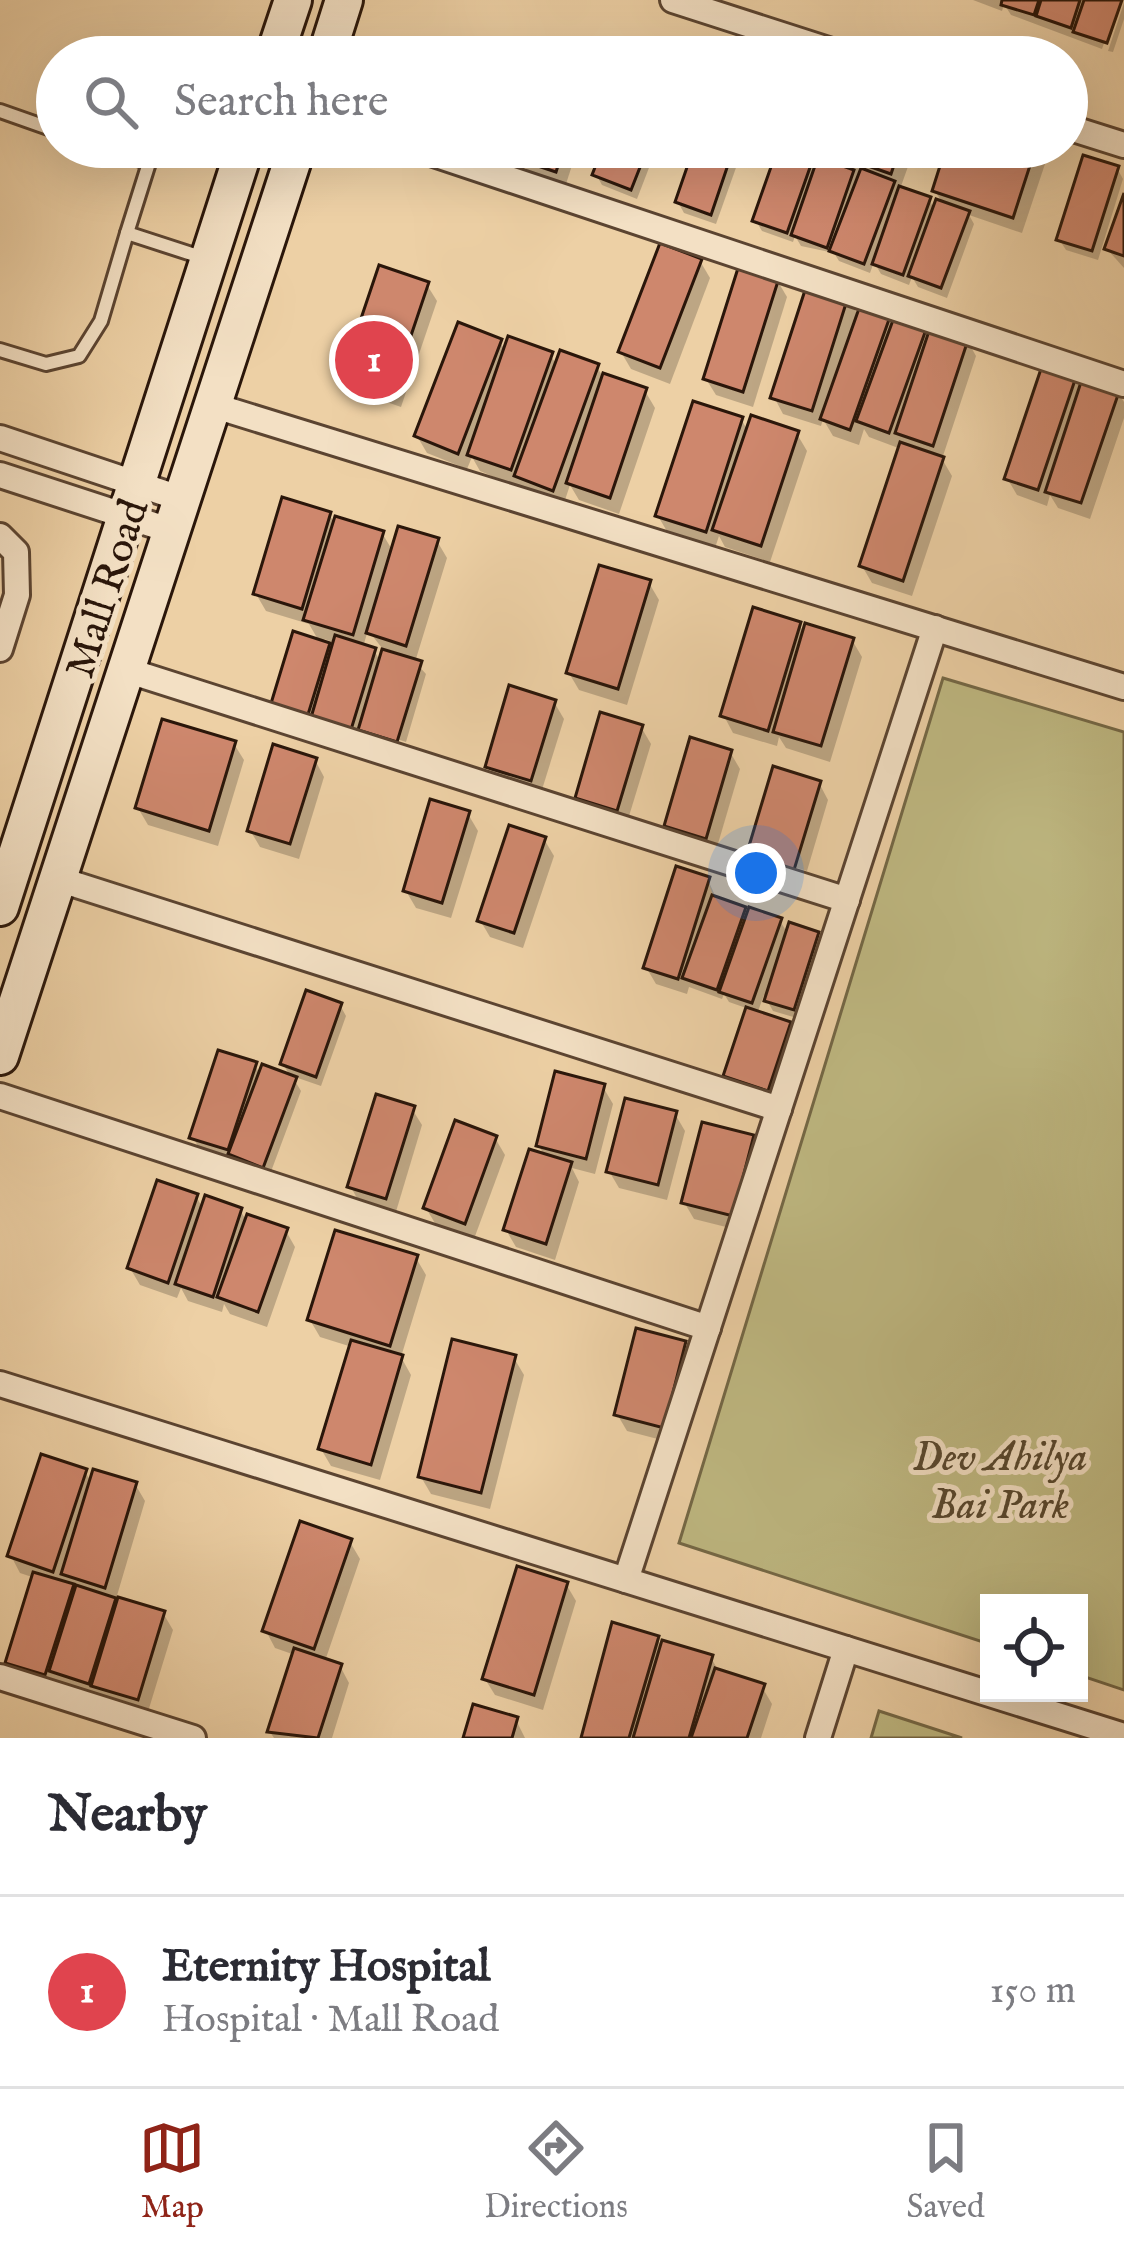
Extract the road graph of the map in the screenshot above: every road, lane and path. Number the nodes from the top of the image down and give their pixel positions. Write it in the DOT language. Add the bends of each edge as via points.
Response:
graph roads {
  1 [pos="293,0"];
  2 [pos="344,0"];
  3 [pos="673,0"];
  4 [pos="281,36"];
  5 [pos="333,36"];
  6 [pos="785,36"];
  7 [pos="0,111"];
  8 [pos="36,124"];
  9 [pos="1088,134"];
  10 [pos="1124,145"];
  11 [pos="147,168"];
  12 [pos="238,168"];
  13 [pos="290,168"];
  14 [pos="476,168"];
  15 [pos="127,233"];
  16 [pos="208,260"];
  17 [pos="0,350"];
  18 [pos="1124,384"];
  19 [pos="212,405"];
  20 [pos="0,438"];
  21 [pos="0,475"];
  22 [pos="132,500"];
  23 [pos="177,515"];
  24 [pos="0,536"];
  25 [pos="934,628"];
  26 [pos="0,649"];
  27 [pos="126,670"];
  28 [pos="1124,687"];
  29 [pos="58,879"];
  30 [pos="847,900"];
  31 [pos="0,907"];
  32 [pos="0,1056"];
  33 [pos="0,1096"];
  34 [pos="779,1109"];
  35 [pos="708,1328"];
  36 [pos="0,1384"];
  37 [pos="626,1580"];
  38 [pos="846,1649"];
  39 [pos="0,1677"];
  40 [pos="1115,1735"];
  41 [pos="193,1738"];
  42 [pos="818,1738"];
  1 -- 4 [label="street"];
  2 -- 5 [label="street"];
  3 -- 6 [label="street"];
  7 -- 8 [label="lane"];
  9 -- 10 [label="street"];
  11 -- 15 [label="lane"];
  12 -- 16 [label="street, Mall Road"];
  13 -- 19 [label="street, Mall Road"];
  14 -- 18 [label="street"];
  15 -- 16 [label="lane"];
  15 -- 17 [label="lane" via="101,321 79,356 46,364"];
  16 -- 22 [label="street, Mall Road"];
  19 -- 23 [label="street, Mall Road"];
  19 -- 25 [label="street"];
  20 -- 22 [label="street"];
  21 -- 22 [label="street"];
  22 -- 23 [label="street"];
  22 -- 31 [label="street, Mall Road"];
  23 -- 27 [label="street, Mall Road"];
  24 -- 26 [label="street" via="16,552 16,595"];
  25 -- 28 [label="street"];
  25 -- 30 [label="street"];
  27 -- 29 [label="street, Mall Road"];
  27 -- 30 [label="street"];
  29 -- 32 [label="street, Mall Road"];
  29 -- 34 [label="street"];
  30 -- 34 [label="street"];
  33 -- 35 [label="street"];
  34 -- 35 [label="street"];
  35 -- 37 [label="street"];
  36 -- 37 [label="street"];
  37 -- 38 [label="street"];
  38 -- 40 [label="street"];
  38 -- 42 [label="street"];
  39 -- 41 [label="street"];
}
